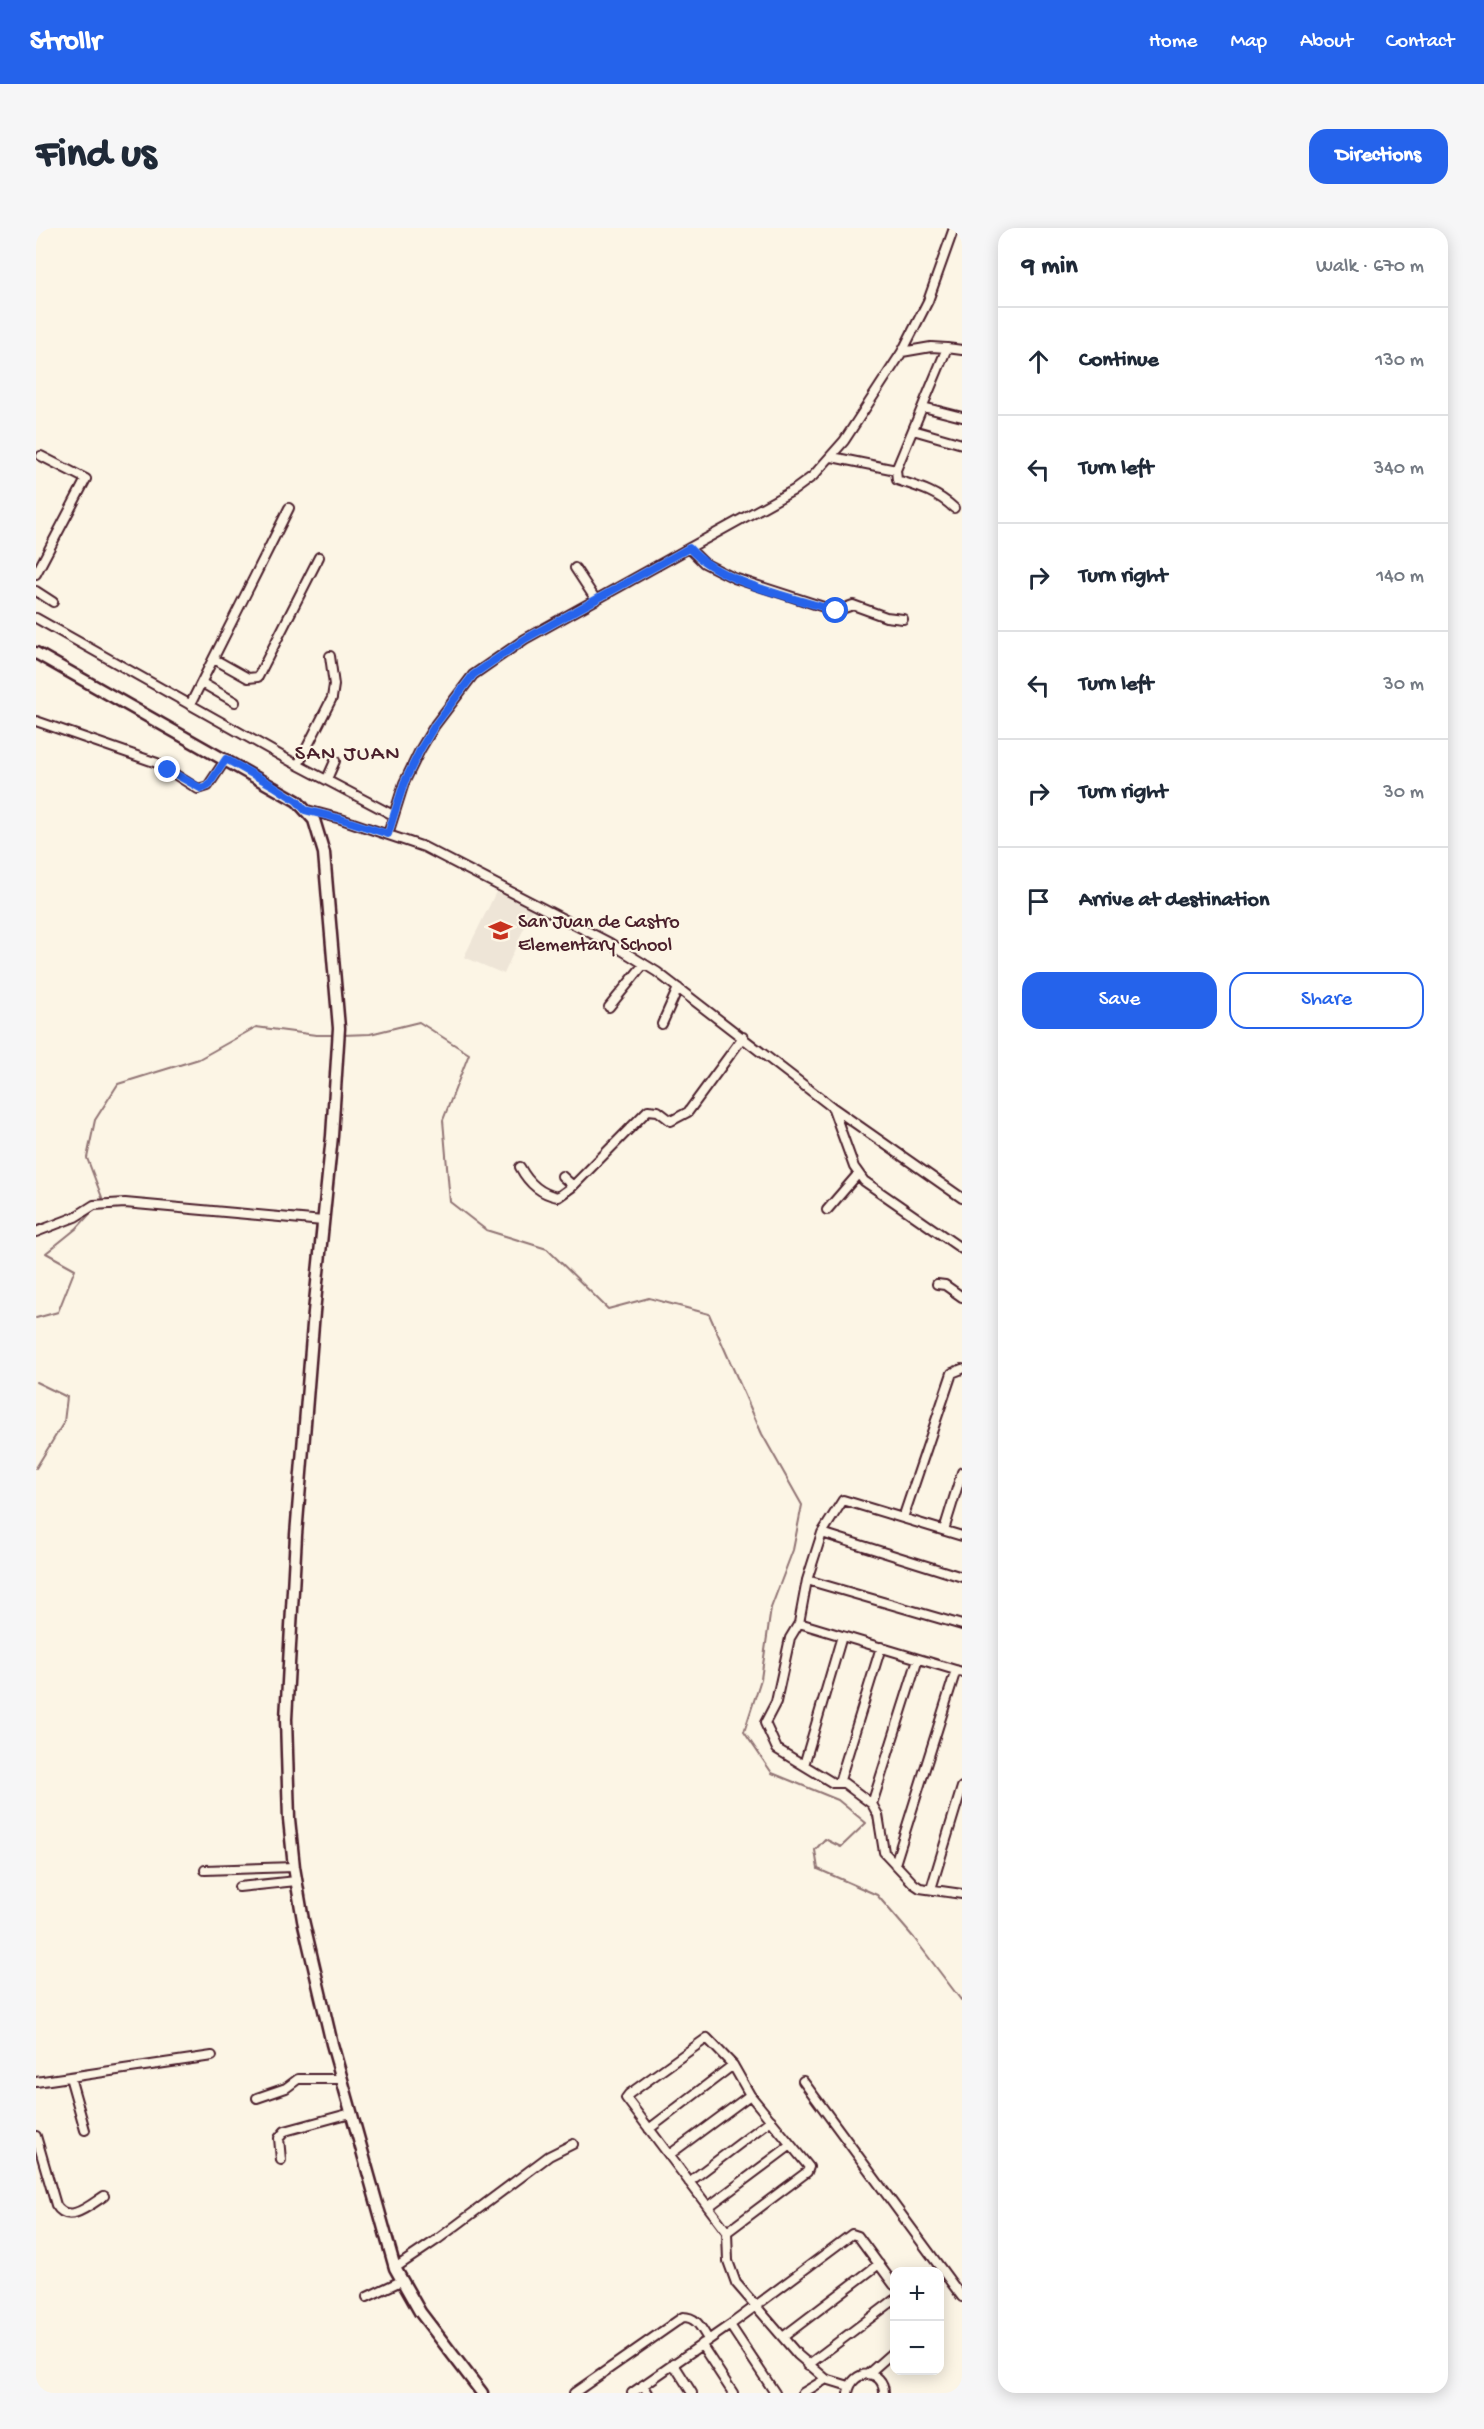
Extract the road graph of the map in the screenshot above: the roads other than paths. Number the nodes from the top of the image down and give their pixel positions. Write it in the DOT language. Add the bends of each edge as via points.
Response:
graph roads {
  1 [pos="954,228"];
  2 [pos="947,348"];
  3 [pos="962,350"];
  4 [pos="902,352"];
  5 [pos="923,407"];
  6 [pos="962,417"];
  7 [pos="913,430"];
  8 [pos="962,444"];
  9 [pos="41,456"];
  10 [pos="832,457"];
  11 [pos="896,470"];
  12 [pos="289,508"];
  13 [pos="954,508"];
  14 [pos="689,548"];
  15 [pos="319,557"];
  16 [pos="575,568"];
  17 [pos="36,574"];
  18 [pos="36,591"];
  19 [pos="596,600"];
  20 [pos="53,602"];
  21 [pos="36,618"];
  22 [pos="903,619"];
  23 [pos="36,653"];
  24 [pos="330,656"];
  25 [pos="214,659"];
  26 [pos="202,683"];
  27 [pos="235,702"];
  28 [pos="190,705"];
  29 [pos="36,721"];
  30 [pos="226,759"];
  31 [pos="335,761"];
  32 [pos="298,765"];
  33 [pos="327,779"];
  34 [pos="305,810"];
  35 [pos="393,815"];
  36 [pos="388,834"];
  37 [pos="644,964"];
  38 [pos="678,988"];
  39 [pos="609,1007"];
  40 [pos="662,1024"];
  41 [pos="743,1037"];
  42 [pos="832,1107"];
  43 [pos="520,1167"];
  44 [pos="858,1174"];
  45 [pos="562,1176"];
  46 [pos="573,1186"];
  47 [pos="962,1198"];
  48 [pos="827,1210"];
  49 [pos="323,1221"];
  50 [pos="36,1232"];
  51 [pos="962,1249"];
  52 [pos="938,1284"];
  53 [pos="962,1297"];
  54 [pos="962,1368"];
  55 [pos="962,1472"];
  56 [pos="903,1518"];
  57 [pos="944,1530"];
  58 [pos="822,1533"];
  59 [pos="962,1536"];
  60 [pos="962,1577"];
  61 [pos="807,1580"];
  62 [pos="799,1623"];
  63 [pos="962,1625"];
  64 [pos="842,1636"];
  65 [pos="881,1647"];
  66 [pos="918,1659"];
  67 [pos="959,1671"];
  68 [pos="804,1765"];
  69 [pos="839,1783"];
  70 [pos="962,1787"];
  71 [pos="872,1804"];
  72 [pos="896,1864"];
  73 [pos="294,1867"];
  74 [pos="205,1870"];
  75 [pos="296,1881"];
  76 [pos="239,1887"];
  77 [pos="931,1889"];
  78 [pos="962,1894"];
  79 [pos="212,2056"];
  80 [pos="733,2066"];
  81 [pos="70,2077"];
  82 [pos="341,2079"];
  83 [pos="803,2081"];
  84 [pos="36,2082"];
  85 [pos="750,2095"];
  86 [pos="257,2098"];
  87 [pos="351,2114"];
  88 [pos="771,2120"];
  89 [pos="649,2129"];
  90 [pos="85,2130"];
  91 [pos="36,2136"];
  92 [pos="573,2144"];
  93 [pos="791,2145"];
  94 [pos="669,2155"];
  95 [pos="281,2160"];
  96 [pos="689,2182"];
  97 [pos="104,2196"];
  98 [pos="708,2207"];
  99 [pos="727,2232"];
  100 [pos="879,2264"];
  101 [pos="395,2268"];
  102 [pos="890,2279"];
  103 [pos="401,2281"];
  104 [pos="367,2297"];
  105 [pos="962,2297"];
  106 [pos="890,2303"];
  107 [pos="756,2306"];
  108 [pos="730,2325"];
  109 [pos="783,2337"];
  110 [pos="708,2339"];
  111 [pos="701,2344"];
  112 [pos="890,2355"];
  113 [pos="673,2363"];
  114 [pos="808,2365"];
  115 [pos="868,2374"];
  116 [pos="826,2379"];
  117 [pos="643,2385"];
  118 [pos="849,2389"];
  119 [pos="482,2393"];
  120 [pos="574,2393"];
  121 [pos="632,2393"];
  122 [pos="648,2393"];
  123 [pos="692,2393"];
  124 [pos="733,2393"];
  125 [pos="775,2393"];
  126 [pos="803,2393"];
  127 [pos="884,2393"];
  1 -- 4 [label="street" via="928,302"];
  2 -- 3 [label="street"];
  2 -- 4 [label="street"];
  2 -- 5 [label="street"];
  4 -- 10 [label="street"];
  5 -- 6 [label="street"];
  5 -- 7 [label="street"];
  7 -- 8 [label="street"];
  7 -- 11 [label="street"];
  9 -- 17 [label="street" via="86,479"];
  10 -- 11 [label="street"];
  10 -- 14 [label="street" via="799,487"];
  11 -- 13 [label="street" via="897,480 931,491"];
  12 -- 25 [label="street"];
  14 -- 19 [label="street"];
  14 -- 22 [label="street" via="704,563 745,582 836,611 853,604"];
  15 -- 25 [label="street" via="258,677 248,678"];
  16 -- 19 [label="street"];
  18 -- 20 [label="street"];
  19 -- 35 [label="street" via="525,639 473,675 420,750"];
  21 -- 28 [label="street"];
  23 -- 30 [label="street"];
  24 -- 32 [label="street" via="333,698"];
  25 -- 26 [label="street"];
  26 -- 27 [label="street"];
  26 -- 28 [label="street"];
  28 -- 32 [label="street"];
  29 -- 30 [label="street" via="156,763 198,789 208,786"];
  30 -- 34 [label="street" via="274,786"];
  31 -- 33 [label="street"];
  32 -- 33 [label="street"];
  33 -- 35 [label="street"];
  34 -- 36 [label="street"];
  34 -- 49 [label="street" via="314,820 324,853 339,1028"];
  35 -- 36 [label="street"];
  36 -- 37 [label="street" via="463,866 610,942"];
  37 -- 38 [label="street"];
  37 -- 39 [label="street"];
  38 -- 40 [label="street"];
  38 -- 41 [label="street"];
  41 -- 42 [label="street"];
  41 -- 46 [label="street" via="688,1112 671,1121 658,1111 648,1110"];
  42 -- 44 [label="street"];
  42 -- 47 [label="street"];
  43 -- 46 [label="street" via="538,1190 552,1196 558,1197"];
  44 -- 48 [label="street"];
  44 -- 51 [label="street"];
  45 -- 46 [label="street"];
  49 -- 50 [label="street" via="125,1203 94,1205"];
  49 -- 73 [label="street" via="296,1535 286,1719"];
  52 -- 53 [label="street"];
  54 -- 56 [label="street" via="952,1373"];
  55 -- 57 [label="street"];
  56 -- 57 [label="street"];
  56 -- 58 [label="street" via="843,1500"];
  57 -- 59 [label="street"];
  58 -- 60 [label="street"];
  58 -- 61 [label="street"];
  61 -- 62 [label="street"];
  61 -- 63 [label="street"];
  62 -- 64 [label="street"];
  62 -- 68 [label="street" via="790,1638 776,1702 765,1723 777,1749"];
  64 -- 65 [label="street"];
  64 -- 68 [label="street"];
  65 -- 66 [label="street"];
  65 -- 69 [label="street"];
  66 -- 67 [label="street"];
  66 -- 71 [label="street"];
  67 -- 72 [label="street"];
  68 -- 69 [label="street"];
  69 -- 71 [label="street"];
  70 -- 77 [label="street"];
  71 -- 72 [label="street" via="878,1815 884,1852"];
  72 -- 77 [label="street" via="914,1884"];
  73 -- 74 [label="street"];
  73 -- 75 [label="street"];
  75 -- 76 [label="street"];
  75 -- 82 [label="street"];
  77 -- 78 [label="street"];
  79 -- 81 [label="street"];
  80 -- 85 [label="street"];
  80 -- 89 [label="street"];
  80 -- 89 [label="street" via="707,2038 628,2094 626,2098"];
  81 -- 84 [label="street"];
  81 -- 90 [label="street"];
  82 -- 86 [label="street" via="298,2079 286,2088"];
  82 -- 87 [label="street"];
  83 -- 105 [label="street"];
  85 -- 88 [label="street"];
  85 -- 94 [label="street"];
  87 -- 95 [label="street" via="285,2131 279,2138"];
  87 -- 101 [label="street"];
  88 -- 93 [label="street"];
  88 -- 96 [label="street"];
  89 -- 94 [label="street"];
  91 -- 97 [label="street" via="59,2211 80,2212"];
  92 -- 101 [label="street" via="549,2156"];
  93 -- 98 [label="street"];
  93 -- 99 [label="street" via="808,2166 807,2172"];
  94 -- 96 [label="street"];
  96 -- 98 [label="street"];
  98 -- 99 [label="street"];
  99 -- 107 [label="street" via="731,2272"];
  100 -- 102 [label="street"];
  100 -- 107 [label="street" via="858,2236 852,2234"];
  100 -- 109 [label="street"];
  101 -- 103 [label="street"];
  103 -- 104 [label="street"];
  103 -- 119 [label="street" via="428,2324"];
  106 -- 114 [label="street"];
  107 -- 108 [label="street"];
  107 -- 109 [label="street"];
  108 -- 110 [label="street"];
  108 -- 125 [label="street"];
  109 -- 114 [label="street"];
  110 -- 111 [label="street"];
  110 -- 120 [label="street" via="696,2321 683,2317"];
  111 -- 113 [label="street"];
  111 -- 124 [label="street"];
  112 -- 115 [label="street"];
  113 -- 117 [label="street"];
  113 -- 123 [label="street"];
  114 -- 116 [label="street"];
  115 -- 118 [label="street" via="854,2379"];
  115 -- 127 [label="street" via="876,2376"];
  116 -- 118 [label="street"];
  116 -- 126 [label="street"];
  117 -- 121 [label="street"];
  117 -- 122 [label="street"];
}
